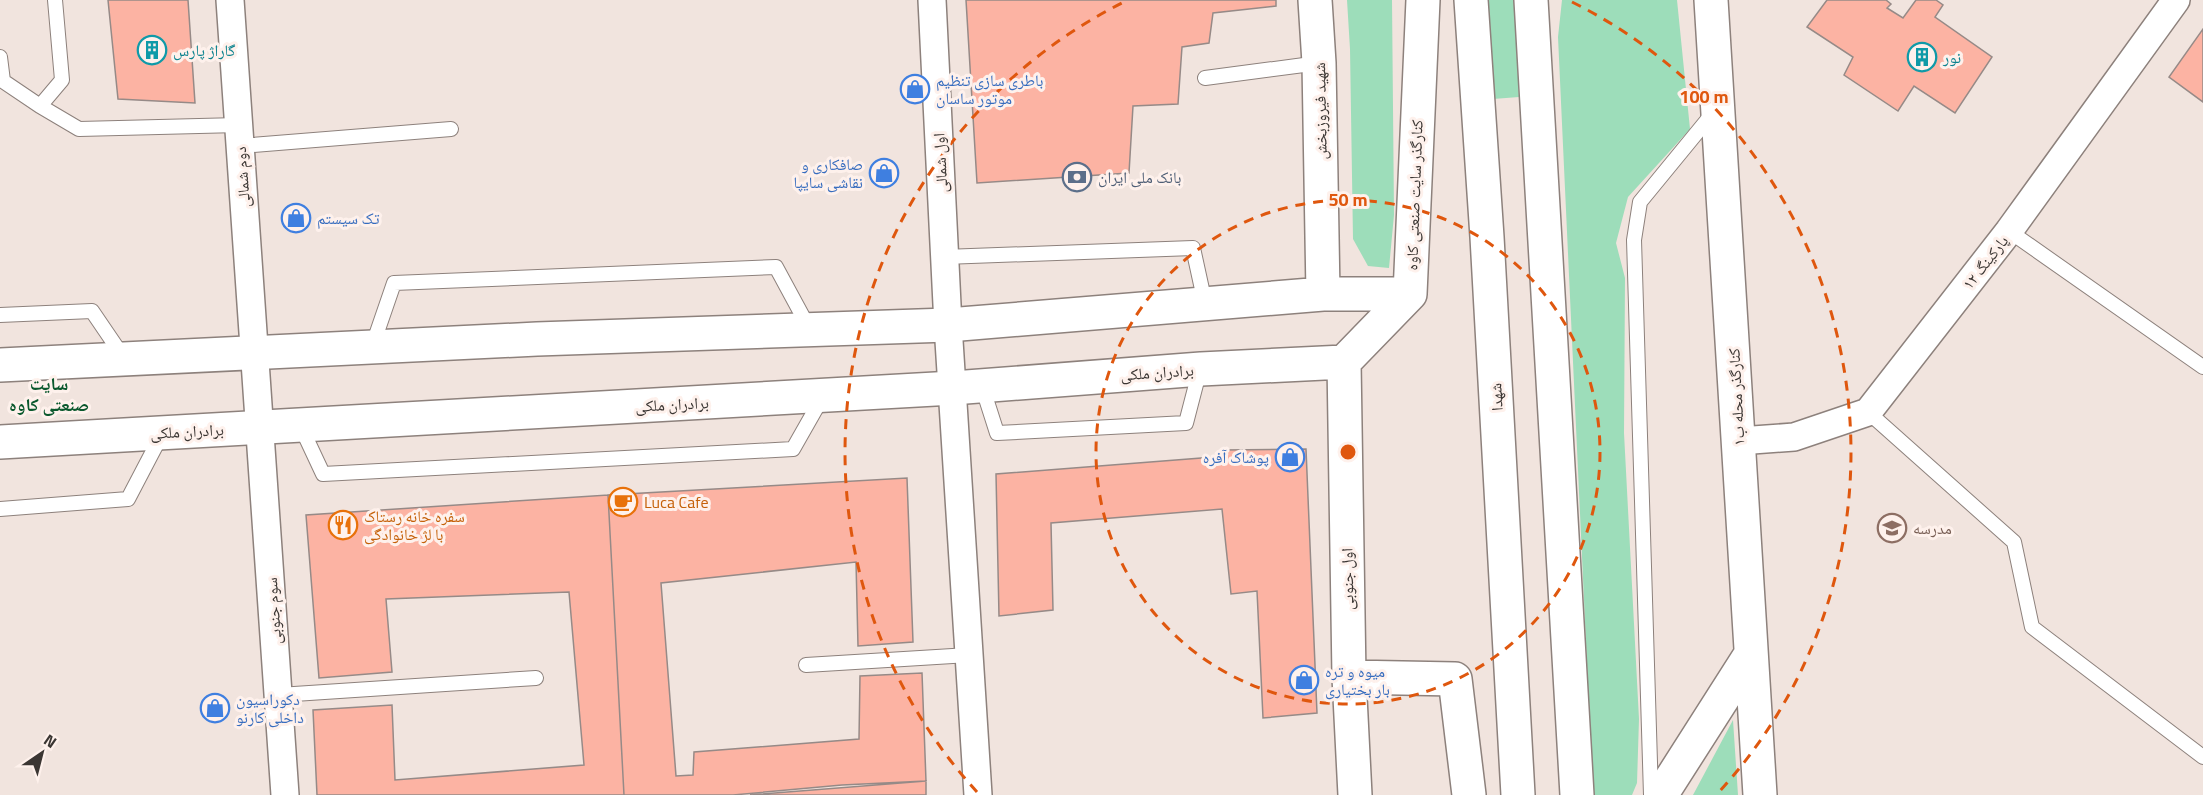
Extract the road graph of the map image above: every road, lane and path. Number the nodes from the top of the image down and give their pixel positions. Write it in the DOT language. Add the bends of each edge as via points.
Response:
graph roads {
  1 [pos="55,0"];
  2 [pos="230,0"];
  3 [pos="932,0"];
  4 [pos="1316,0"];
  5 [pos="1423,0"];
  6 [pos="1471,0"];
  7 [pos="1531,0"];
  8 [pos="1711,0"];
  9 [pos="2176,0"];
  10 [pos="0,57"];
  11 [pos="1319,63"];
  12 [pos="1205,78"];
  13 [pos="40,106"];
  14 [pos="1719,106"];
  15 [pos="451,129"];
  16 [pos="240,136"];
  17 [pos="2009,231"];
  18 [pos="945,257"];
  19 [pos="1323,294"];
  20 [pos="1410,294"];
  21 [pos="1205,303"];
  22 [pos="0,315"];
  23 [pos="948,325"];
  24 [pos="810,330"];
  25 [pos="372,347"];
  26 [pos="254,353"];
  27 [pos="126,359"];
  28 [pos="1344,362"];
  29 [pos="0,365"];
  30 [pos="2203,367"];
  31 [pos="1201,369"];
  32 [pos="968,387"];
  33 [pos="825,395"];
  34 [pos="1868,412"];
  35 [pos="300,425"];
  36 [pos="262,427"];
  37 [pos="164,432"];
  38 [pos="1739,441"];
  39 [pos="0,442"];
  40 [pos="0,509"];
  41 [pos="1751,654"];
  42 [pos="969,655"];
  43 [pos="806,665"];
  44 [pos="1349,677"];
  45 [pos="536,678"];
  46 [pos="279,695"];
  47 [pos="2203,757"];
  48 [pos="285,795"];
  49 [pos="978,795"];
  50 [pos="1355,795"];
  51 [pos="1469,795"];
  52 [pos="1518,795"];
  53 [pos="1577,795"];
  54 [pos="1651,795"];
  55 [pos="1661,795"];
  56 [pos="1760,795"];
  1 -- 13 [label="lane" via="62,80"];
  2 -- 16 [label="street, دوم شمالی"];
  3 -- 18 [label="street, اول شمالی"];
  4 -- 11 [label="main road, شهید فیروزبخش"];
  5 -- 20 [label="main road, کنارگذر سایت صنعتی کاوه"];
  6 -- 52 [label="main road, شهدا"];
  7 -- 53 [label="main road"];
  8 -- 14 [label="main road, کنارگذر محله ب۱"];
  9 -- 17 [label="street, پارکینگ ۱۲"];
  10 -- 13 [label="lane" via="3,81"];
  11 -- 12 [label="lane"];
  11 -- 19 [label="main road, شهید فیروزبخش"];
  13 -- 16 [label="lane" via="79,129"];
  14 -- 38 [label="main road, کنارگذر محله ب۱"];
  14 -- 54 [label="lane" via="1640,201 1634,240"];
  15 -- 16 [label="lane"];
  16 -- 26 [label="street, دوم شمالی"];
  17 -- 30 [label="lane"];
  17 -- 34 [label="street, پارکینگ ۱۲"];
  18 -- 21 [label="lane" via="1193,248"];
  18 -- 23 [label="street, اول شمالی"];
  19 -- 20 [label="main road"];
  19 -- 21 [label="main road"];
  20 -- 28 [label="main road, کنارگذر سایت صنعتی کاوه"];
  21 -- 23 [label="main road"];
  22 -- 27 [label="lane" via="92,311"];
  23 -- 24 [label="main road"];
  23 -- 32 [label="street, اول شمالی"];
  24 -- 25 [label="main road"];
  24 -- 25 [label="lane" via="776,267 394,283"];
  25 -- 26 [label="main road"];
  26 -- 27 [label="main road"];
  26 -- 36 [label="street, دوم شمالی"];
  27 -- 29 [label="main road"];
  28 -- 31 [label="main road, برادران ملکی"];
  28 -- 44 [label="main road, اول جنوبی"];
  31 -- 32 [label="main road, برادران ملکی"];
  31 -- 32 [label="lane" via="1186,423 997,434"];
  32 -- 33 [label="main road, برادران ملکی"];
  32 -- 42 [label="street"];
  33 -- 35 [label="main road, برادران ملکی"];
  33 -- 35 [label="lane" via="793,449 323,474"];
  34 -- 38 [label="street" via="1794,437"];
  34 -- 47 [label="lane" via="2014,542 2032,627"];
  35 -- 36 [label="main road, برادران ملکی"];
  36 -- 37 [label="main road, برادران ملکی"];
  36 -- 46 [label="street, سوم جنوبی"];
  37 -- 39 [label="main road, برادران ملکی"];
  37 -- 40 [label="lane" via="128,499"];
  38 -- 41 [label="main road, کنارگذر محله ب۱"];
  41 -- 55 [label="main road"];
  41 -- 56 [label="main road, کنارگذر محله ب۱"];
  42 -- 43 [label="lane"];
  42 -- 49 [label="street"];
  44 -- 50 [label="main road, اول جنوبی"];
  44 -- 51 [label="main road" via="1455,680"];
  45 -- 46 [label="lane"];
  46 -- 48 [label="street, سوم جنوبی"];
}
